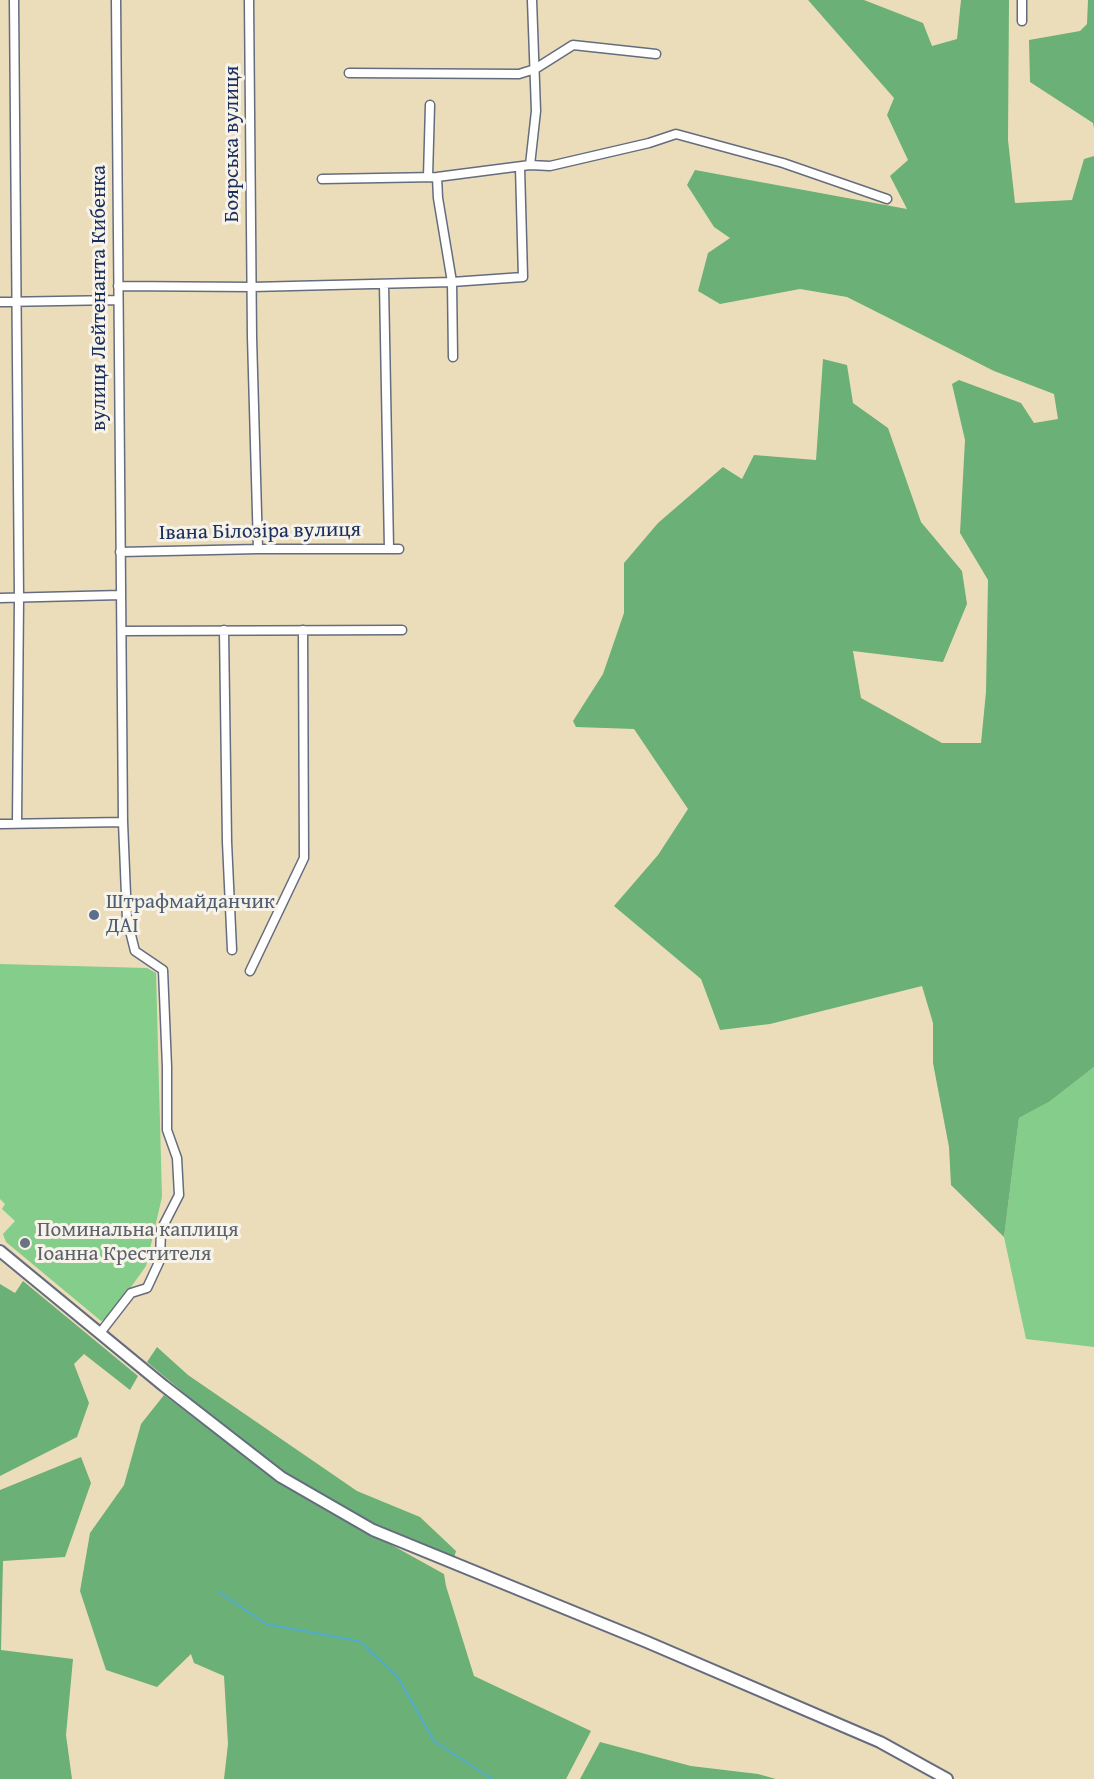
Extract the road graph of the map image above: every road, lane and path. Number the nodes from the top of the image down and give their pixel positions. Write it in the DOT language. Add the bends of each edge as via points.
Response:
graph roads {
  1 [pos="14,0"];
  2 [pos="116,0"];
  3 [pos="249,0"];
  4 [pos="532,0"];
  5 [pos="1022,0"];
  6 [pos="1022,21"];
  7 [pos="656,54"];
  8 [pos="535,69"];
  9 [pos="349,73"];
  10 [pos="430,105"];
  11 [pos="530,165"];
  12 [pos="520,166"];
  13 [pos="433,177"];
  14 [pos="322,179"];
  15 [pos="887,199"];
  16 [pos="452,282"];
  17 [pos="384,284"];
  18 [pos="118,286"];
  19 [pos="252,287"];
  20 [pos="118,300"];
  21 [pos="0,302"];
  22 [pos="18,302"];
  23 [pos="453,357"];
  24 [pos="258,549"];
  25 [pos="389,549"];
  26 [pos="399,549"];
  27 [pos="120,552"];
  28 [pos="121,595"];
  29 [pos="0,598"];
  30 [pos="19,598"];
  31 [pos="224,630"];
  32 [pos="303,630"];
  33 [pos="402,630"];
  34 [pos="122,631"];
  35 [pos="123,822"];
  36 [pos="17,823"];
  37 [pos="0,824"];
  38 [pos="232,950"];
  39 [pos="250,971"];
  40 [pos="0,1251"];
  41 [pos="100,1333"];
  42 [pos="946,1779"];
  1 -- 22 [label="street"];
  2 -- 18 [label="street, вулиця Лейтенанта Кибенка"];
  3 -- 19 [label="street, Боярська вулиця"];
  4 -- 8 [label="street"];
  5 -- 6 [label="street"];
  7 -- 8 [label="street" via="573,45"];
  8 -- 9 [label="street" via="519,74"];
  8 -- 11 [label="street" via="536,111"];
  10 -- 13 [label="street"];
  11 -- 12 [label="street"];
  11 -- 15 [label="street" via="550,166 676,134 783,163"];
  12 -- 13 [label="street"];
  12 -- 16 [label="street" via="523,277"];
  13 -- 14 [label="street"];
  13 -- 16 [label="street"];
  16 -- 17 [label="street"];
  16 -- 23 [label="street"];
  17 -- 19 [label="street"];
  17 -- 25 [label="street"];
  18 -- 19 [label="street"];
  18 -- 20 [label="street, вулиця Лейтенанта Кибенка"];
  19 -- 24 [label="street, Боярська вулиця"];
  20 -- 22 [label="street"];
  20 -- 27 [label="street, вулиця Лейтенанта Кибенка"];
  21 -- 22 [label="street"];
  22 -- 30 [label="street"];
  24 -- 25 [label="street, Івана Білозіра вулиця"];
  24 -- 27 [label="street, Івана Білозіра вулиця"];
  25 -- 26 [label="street, Івана Білозіра вулиця"];
  27 -- 28 [label="street, вулиця Лейтенанта Кибенка"];
  28 -- 30 [label="street"];
  28 -- 34 [label="street, вулиця Лейтенанта Кибенка"];
  29 -- 30 [label="street"];
  30 -- 36 [label="street"];
  31 -- 32 [label="street"];
  31 -- 34 [label="street"];
  31 -- 38 [label="street" via="226,842"];
  32 -- 33 [label="street"];
  32 -- 39 [label="street" via="304,858"];
  34 -- 35 [label="street"];
  35 -- 36 [label="street"];
  35 -- 41 [label="street" via="130,938 135,951 163,970 167,1130 177,1158 179,1195 161,1230 160,1260 147,1287 131,1293"];
  36 -- 37 [label="street"];
  40 -- 41 [label="street"];
  41 -- 42 [label="street" via="281,1477 373,1530 880,1742"];
}
